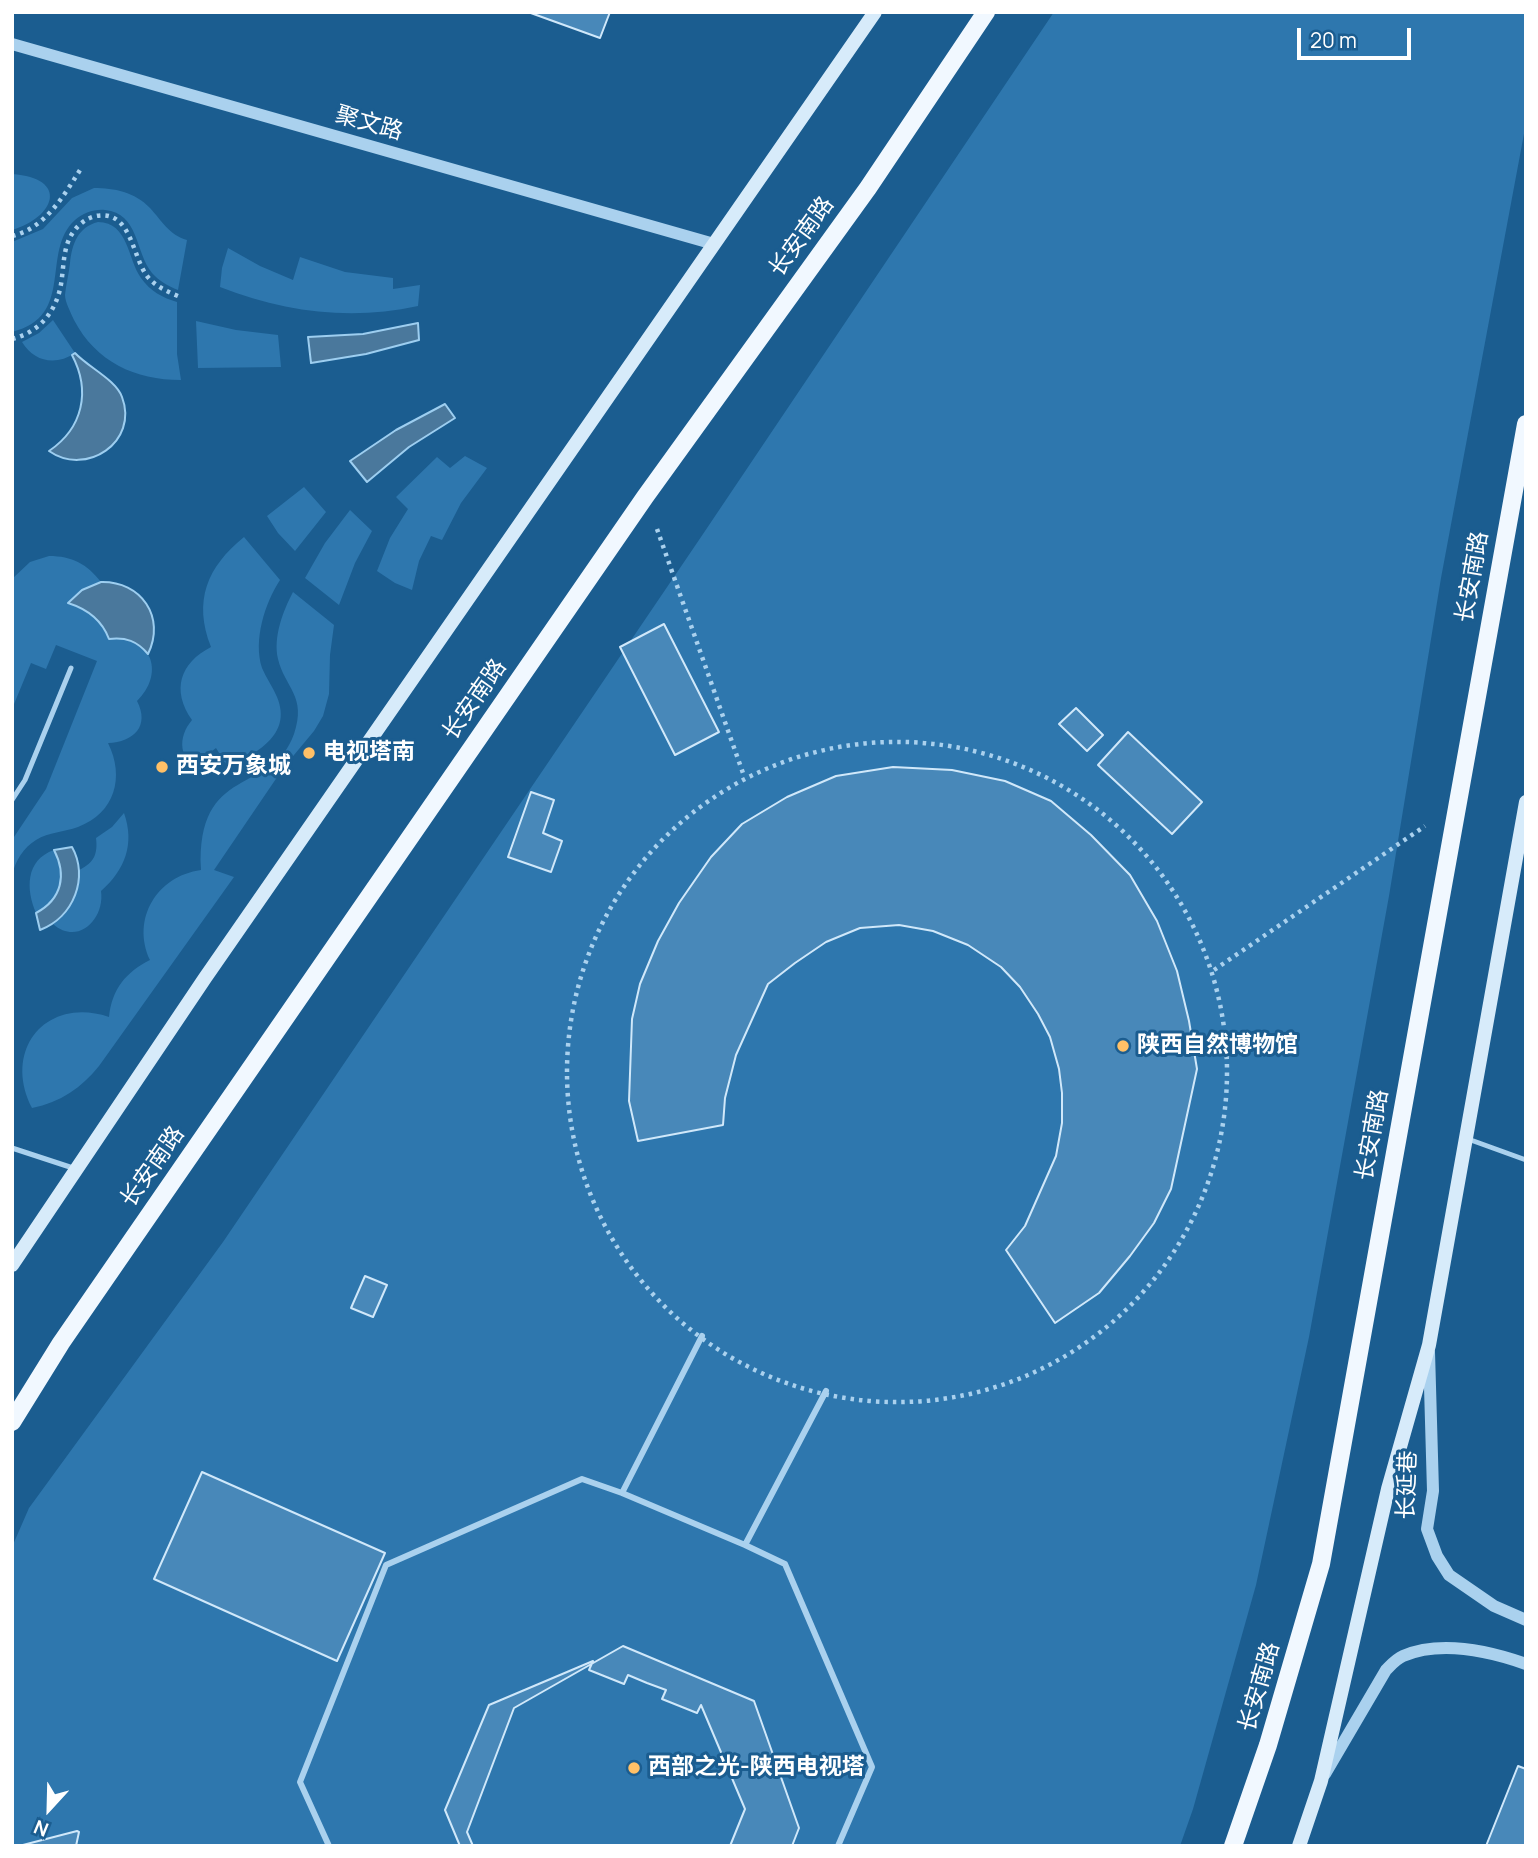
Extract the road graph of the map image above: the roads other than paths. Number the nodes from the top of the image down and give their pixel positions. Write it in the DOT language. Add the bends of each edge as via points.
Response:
graph roads {
  1 [pos="875,12"];
  2 [pos="986,12"];
  3 [pos="12,44"];
  4 [pos="714,244"];
  5 [pos="1526,424"];
  6 [pos="71,668"];
  7 [pos="12,800"];
  8 [pos="1526,802"];
  9 [pos="1465,1138"];
  10 [pos="12,1148"];
  11 [pos="1526,1160"];
  12 [pos="77,1169"];
  13 [pos="12,1265"];
  14 [pos="702,1336"];
  15 [pos="1429,1345"];
  16 [pos="826,1391"];
  17 [pos="12,1422"];
  18 [pos="622,1493"];
  19 [pos="745,1545"];
  20 [pos="1526,1620"];
  21 [pos="1526,1664"];
  22 [pos="1321,1780"];
  23 [pos="329,1846"];
  24 [pos="838,1846"];
  25 [pos="1233,1846"];
  26 [pos="1300,1846"];
  1 -- 4 [label="main road"];
  2 -- 17 [label="main road, 长安南路" via="867,188 645,497 61,1343"];
  3 -- 4 [label="street, 聚文路"];
  4 -- 12 [label="main road"];
  5 -- 25 [label="main road, 长安南路" via="1321,1564"];
  6 -- 7 [label="lane" via="25,780"];
  8 -- 9 [label="main road"];
  9 -- 11 [label="lane"];
  9 -- 15 [label="main road"];
  10 -- 12 [label="lane"];
  12 -- 13 [label="main road"];
  14 -- 18 [label="street"];
  15 -- 20 [label="street, 长延巷" via="1433,1492 1427,1529 1449,1575 1493,1606"];
  15 -- 22 [label="main road" via="1388,1489"];
  16 -- 19 [label="street"];
  18 -- 19 [label="street"];
  18 -- 23 [label="street" via="582,1479 386,1566 300,1782"];
  19 -- 24 [label="street" via="785,1564 872,1767"];
  21 -- 22 [label="street" via="1474,1650 1431,1649 1401,1657 1386,1670"];
  22 -- 26 [label="main road"];
}
